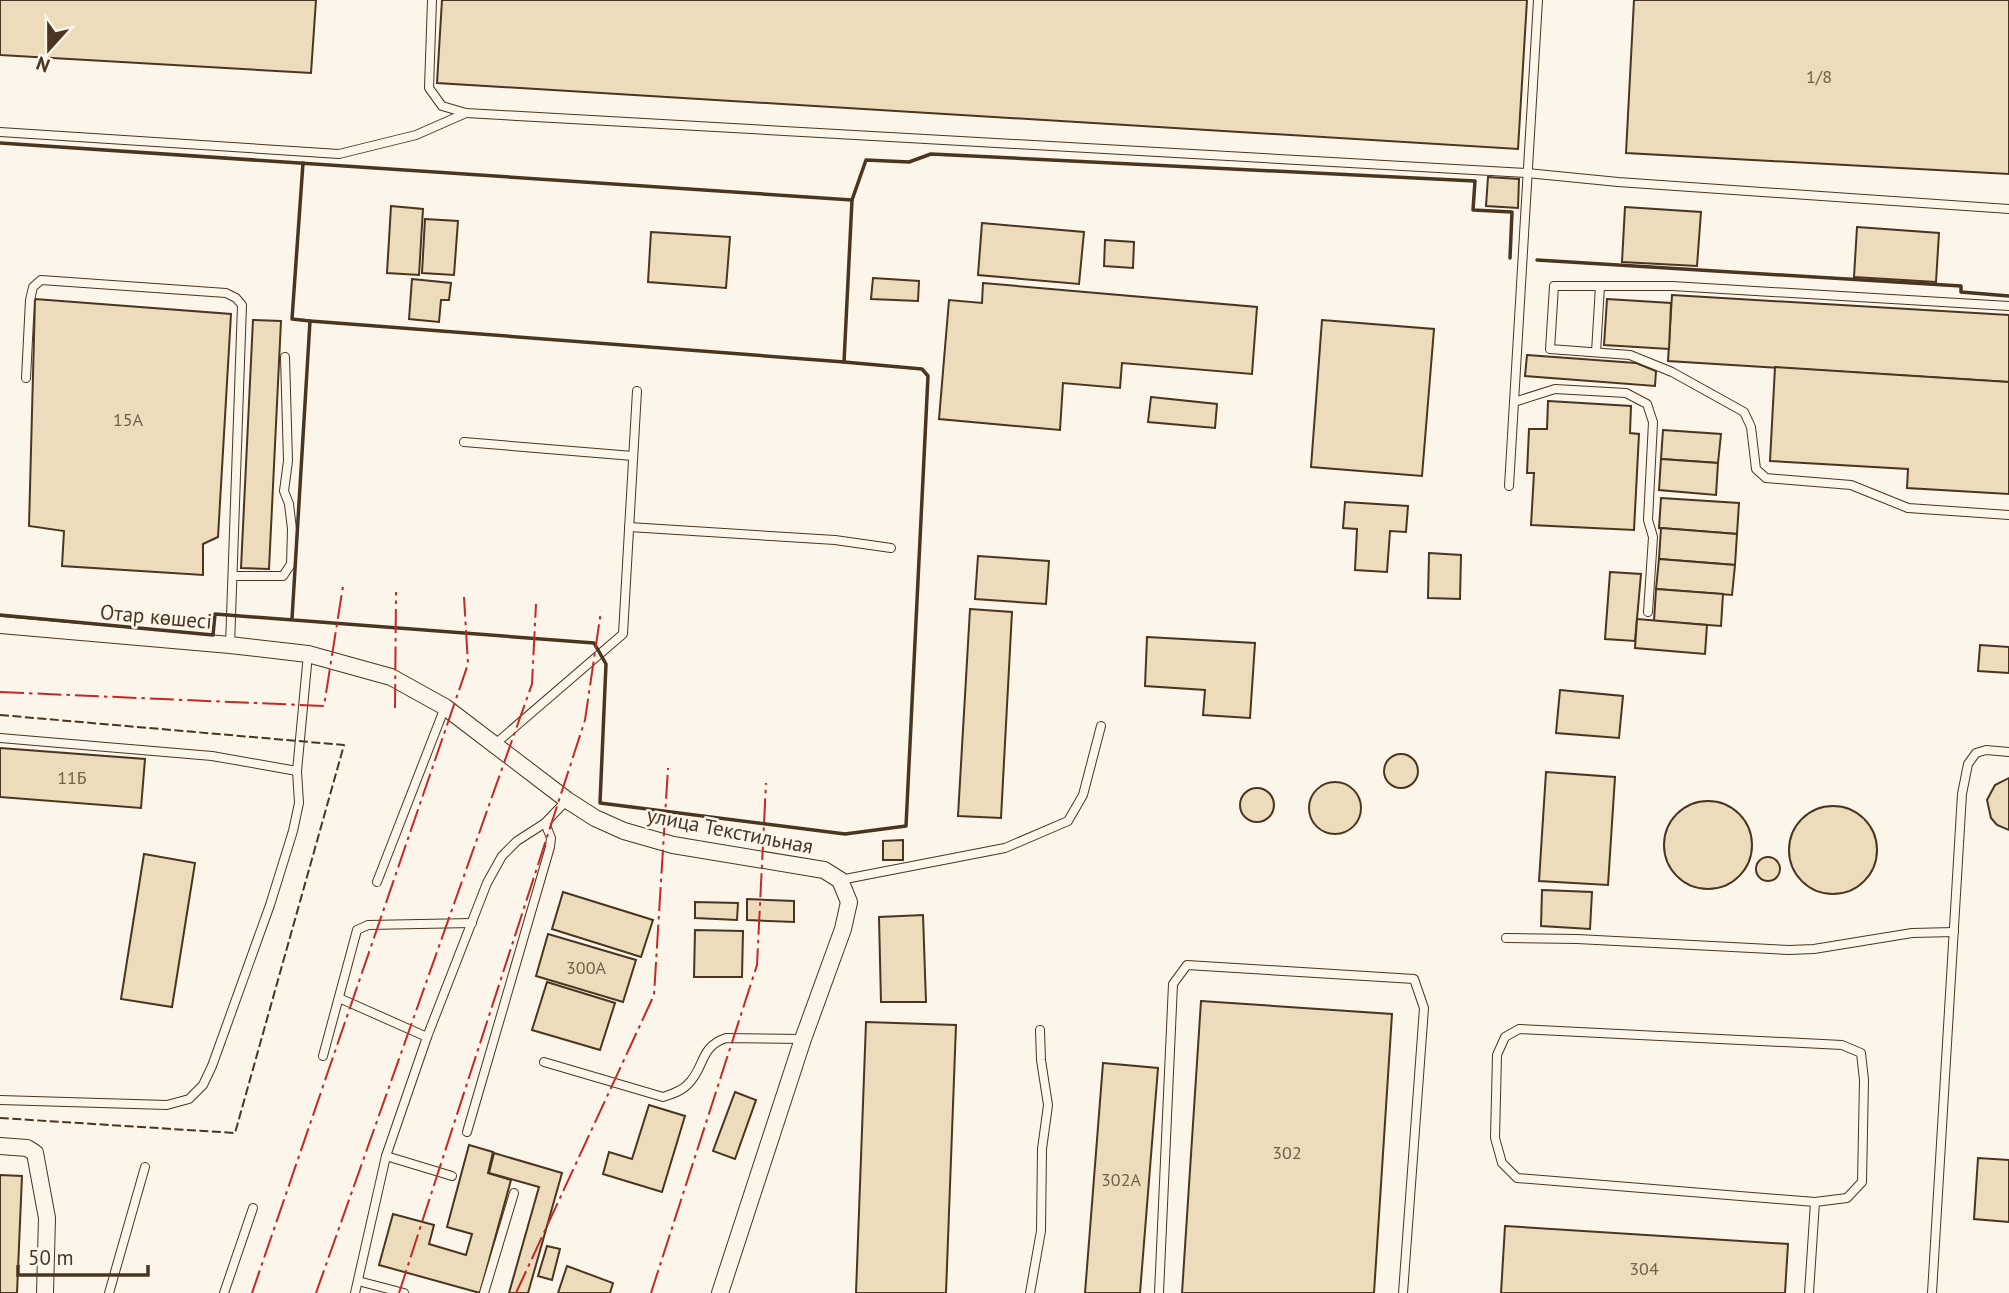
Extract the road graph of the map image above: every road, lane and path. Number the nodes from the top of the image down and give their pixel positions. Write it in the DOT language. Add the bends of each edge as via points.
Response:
graph roads {
  1 [pos="432,0"];
  2 [pos="1538,0"];
  3 [pos="466,113"];
  4 [pos="0,132"];
  5 [pos="1527,173"];
  6 [pos="2009,209"];
  7 [pos="1600,286"];
  8 [pos="2009,306"];
  9 [pos="1596,352"];
  10 [pos="285,357"];
  11 [pos="26,378"];
  12 [pos="637,391"];
  13 [pos="1514,402"];
  14 [pos="464,442"];
  15 [pos="633,456"];
  16 [pos="1509,486"];
  17 [pos="2009,515"];
  18 [pos="629,527"];
  19 [pos="891,548"];
  20 [pos="233,576"];
  21 [pos="1648,612"];
  22 [pos="0,625"];
  23 [pos="230,645"];
  24 [pos="308,654"];
  25 [pos="445,707"];
  26 [pos="1101,726"];
  27 [pos="0,738"];
  28 [pos="494,745"];
  29 [pos="2009,752"];
  30 [pos="297,771"];
  31 [pos="567,800"];
  32 [pos="545,823"];
  33 [pos="840,880"];
  34 [pos="377,882"];
  35 [pos="472,923"];
  36 [pos="1954,932"];
  37 [pos="1506,938"];
  38 [pos="339,998"];
  39 [pos="1040,1030"];
  40 [pos="427,1037"];
  41 [pos="803,1040"];
  42 [pos="323,1056"];
  43 [pos="544,1062"];
  44 [pos="0,1100"];
  45 [pos="467,1132"];
  46 [pos="0,1146"];
  47 [pos="386,1156"];
  48 [pos="145,1167"];
  49 [pos="452,1176"];
  50 [pos="514,1193"];
  51 [pos="1815,1202"];
  52 [pos="253,1208"];
  53 [pos="359,1281"];
  54 [pos="45,1293"];
  55 [pos="109,1293"];
  56 [pos="224,1293"];
  57 [pos="355,1293"];
  58 [pos="404,1293"];
  59 [pos="484,1293"];
  60 [pos="720,1293"];
  61 [pos="1030,1293"];
  62 [pos="1159,1293"];
  63 [pos="1403,1293"];
  64 [pos="1810,1293"];
  65 [pos="1933,1293"];
  1 -- 3 [label="lane" via="429,88 442,106"];
  2 -- 5 [label="lane"];
  3 -- 4 [label="lane" via="416,135 340,154"];
  3 -- 5 [label="lane"];
  5 -- 6 [label="lane"];
  5 -- 13 [label="lane"];
  7 -- 8 [label="lane" via="1672,286"];
  7 -- 9 [label="lane"];
  7 -- 9 [label="lane" via="1554,286 1553,299 1550,349"];
  9 -- 17 [label="lane" via="1630,355 1672,372 1744,412 1751,427 1756,469 1766,478 1851,485 1908,508"];
  10 -- 20 [label="lane" via="288,461 284,491 289,504 290,564 284,576"];
  11 -- 20 [label="lane" via="30,300 33,287 41,280 226,293 236,298 242,304"];
  12 -- 15 [label="lane"];
  13 -- 16 [label="lane"];
  13 -- 21 [label="lane" via="1555,389 1626,393 1647,404 1653,422"];
  14 -- 15 [label="lane"];
  15 -- 18 [label="lane"];
  18 -- 19 [label="lane" via="835,540"];
  18 -- 28 [label="lane" via="623,634"];
  20 -- 23 [label="lane"];
  22 -- 23 [label="street, Отар көшесі"];
  23 -- 24 [label="street, Отар көшесі"];
  24 -- 25 [label="street, улица Текстильная" via="391,677"];
  24 -- 30 [label="lane"];
  25 -- 28 [label="street, улица Текстильная"];
  25 -- 34 [label="lane"];
  26 -- 33 [label="lane" via="1083,795 1068,821 1005,848"];
  27 -- 30 [label="lane" via="212,756"];
  28 -- 31 [label="street, улица Текстильная"];
  29 -- 36 [label="lane" via="1986,750 1976,753 1968,764"];
  30 -- 44 [label="lane" via="299,803 293,831 224,1034 202,1085 189,1099 167,1105"];
  31 -- 32 [label="lane"];
  31 -- 33 [label="street, улица Текстильная" via="595,818 649,838 824,870"];
  32 -- 35 [label="lane" via="502,856"];
  32 -- 45 [label="lane" via="550,847"];
  33 -- 41 [label="street" via="849,902 843,929"];
  35 -- 38 [label="lane" via="368,925 357,930"];
  35 -- 40 [label="lane"];
  36 -- 37 [label="lane" via="1912,933 1788,950"];
  36 -- 65 [label="lane"];
  38 -- 40 [label="lane"];
  38 -- 42 [label="lane"];
  39 -- 61 [label="lane" via="1048,1105 1042,1149 1041,1231"];
  40 -- 47 [label="lane"];
  41 -- 43 [label="lane" via="718,1041 710,1045 689,1084 663,1097"];
  41 -- 60 [label="street"];
  46 -- 54 [label="street" via="35,1153 47,1218"];
  47 -- 49 [label="lane"];
  47 -- 53 [label="lane"];
  48 -- 55 [label="lane"];
  50 -- 59 [label="lane"];
  51 -- 51 [label="lane" via="1517,1178 1502,1163 1495,1138 1497,1055 1505,1037 1519,1029 1843,1045 1861,1053 1862,1182 1847,1198"];
  51 -- 64 [label="lane"];
  52 -- 56 [label="lane"];
  53 -- 57 [label="lane"];
  53 -- 58 [label="lane"];
  62 -- 63 [label="lane" via="1173,984 1186,965 1414,979 1424,1008"];
}
